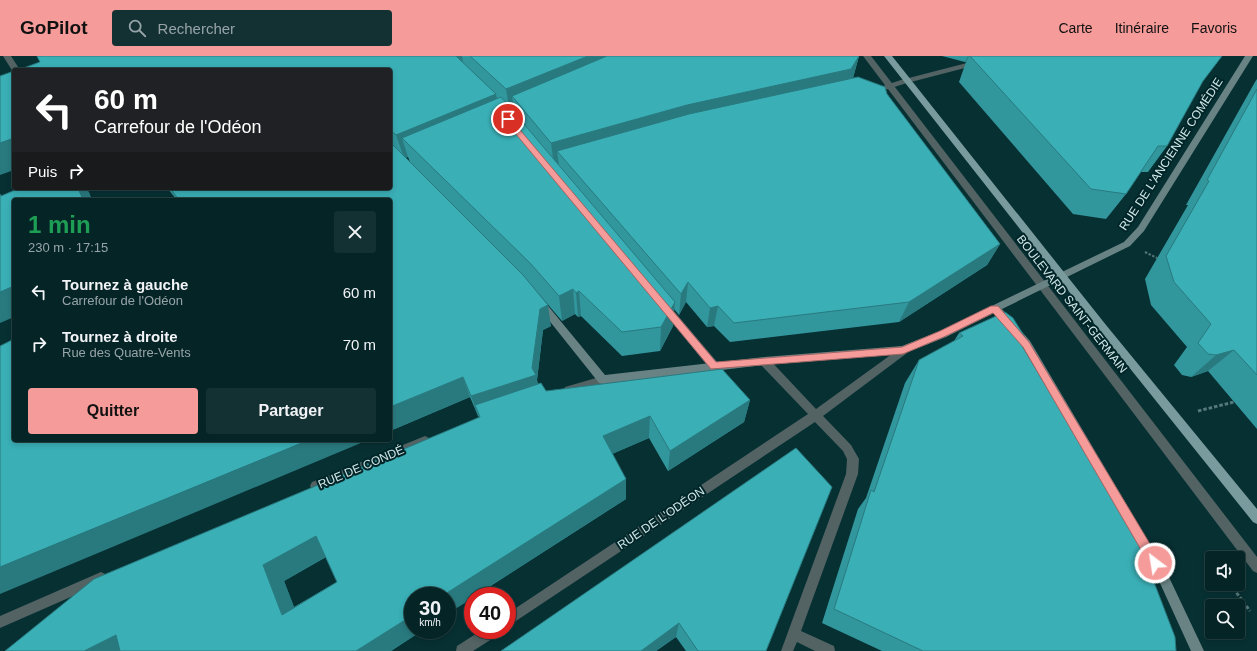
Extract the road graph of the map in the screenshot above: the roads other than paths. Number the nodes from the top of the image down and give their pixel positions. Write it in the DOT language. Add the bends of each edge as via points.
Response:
graph roads {
  1 [pos="7,56"];
  2 [pos="867,56"];
  3 [pos="888,56"];
  4 [pos="1002,56"];
  5 [pos="1249,56"];
  6 [pos="15,68"];
  7 [pos="908,80"];
  8 [pos="889,85"];
  9 [pos="863,93"];
  10 [pos="1062,277"];
  11 [pos="1043,286"];
  12 [pos="656,297"];
  13 [pos="536,299"];
  14 [pos="994,308"];
  15 [pos="903,350"];
  16 [pos="764,361"];
  17 [pos="714,366"];
  18 [pos="603,380"];
  19 [pos="559,394"];
  20 [pos="816,415"];
  21 [pos="434,438"];
  22 [pos="304,491"];
  23 [pos="1257,518"];
  24 [pos="1257,567"];
  25 [pos="109,574"];
  26 [pos="95,580"];
  27 [pos="58,611"];
  28 [pos="516,615"];
  29 [pos="0,622"];
  30 [pos="794,634"];
  31 [pos="480,639"];
  32 [pos="462,651"];
  33 [pos="787,651"];
  34 [pos="828,651"];
  35 [pos="1198,651"];
  1 -- 6 [label="street"];
  2 -- 8 [label="street, BOULEVARD SAINT-GERMAIN"];
  3 -- 7 [label="main road, BOULEVARD SAINT-GERMAIN"];
  4 -- 7 [label="street" via="975,65"];
  5 -- 10 [label="street, RUE DE L'ANCIENNE COMÉDIE" via="1141,229 1127,244"];
  7 -- 8 [label="street"];
  7 -- 10 [label="main road, BOULEVARD SAINT-GERMAIN"];
  8 -- 9 [label="street"];
  8 -- 11 [label="street, BOULEVARD SAINT-GERMAIN"];
  10 -- 11 [label="street, RUE DE L'ANCIENNE COMÉDIE"];
  10 -- 23 [label="main road, BOULEVARD SAINT-GERMAIN"];
  11 -- 14 [label="street, RUE DE L'ANCIENNE COMÉDIE"];
  11 -- 24 [label="street, BOULEVARD SAINT-GERMAIN"];
  12 -- 17 [label="street"];
  13 -- 18 [label="street"];
  14 -- 15 [label="street, RUE DE L'ANCIENNE COMÉDIE" via="943,334"];
  14 -- 35 [label="street" via="1026,344 1163,577"];
  15 -- 16 [label="street, RUE DE L'ANCIENNE COMÉDIE"];
  15 -- 20 [label="street, RUE DE L'ODÉON"];
  16 -- 17 [label="street, RUE DE L'ANCIENNE COMÉDIE"];
  16 -- 20 [label="street"];
  17 -- 18 [label="street"];
  18 -- 19 [label="street"];
  20 -- 28 [label="street, RUE DE L'ODÉON"];
  20 -- 30 [label="street" via="847,448 853,459 852,474"];
  21 -- 22 [label="street, RUE DE CONDÉ" via="404,448"];
  25 -- 26 [label="street"];
  26 -- 27 [label="street"];
  26 -- 29 [label="street"];
  30 -- 33 [label="street"];
  30 -- 34 [label="street"];
  31 -- 32 [label="street"];
}
